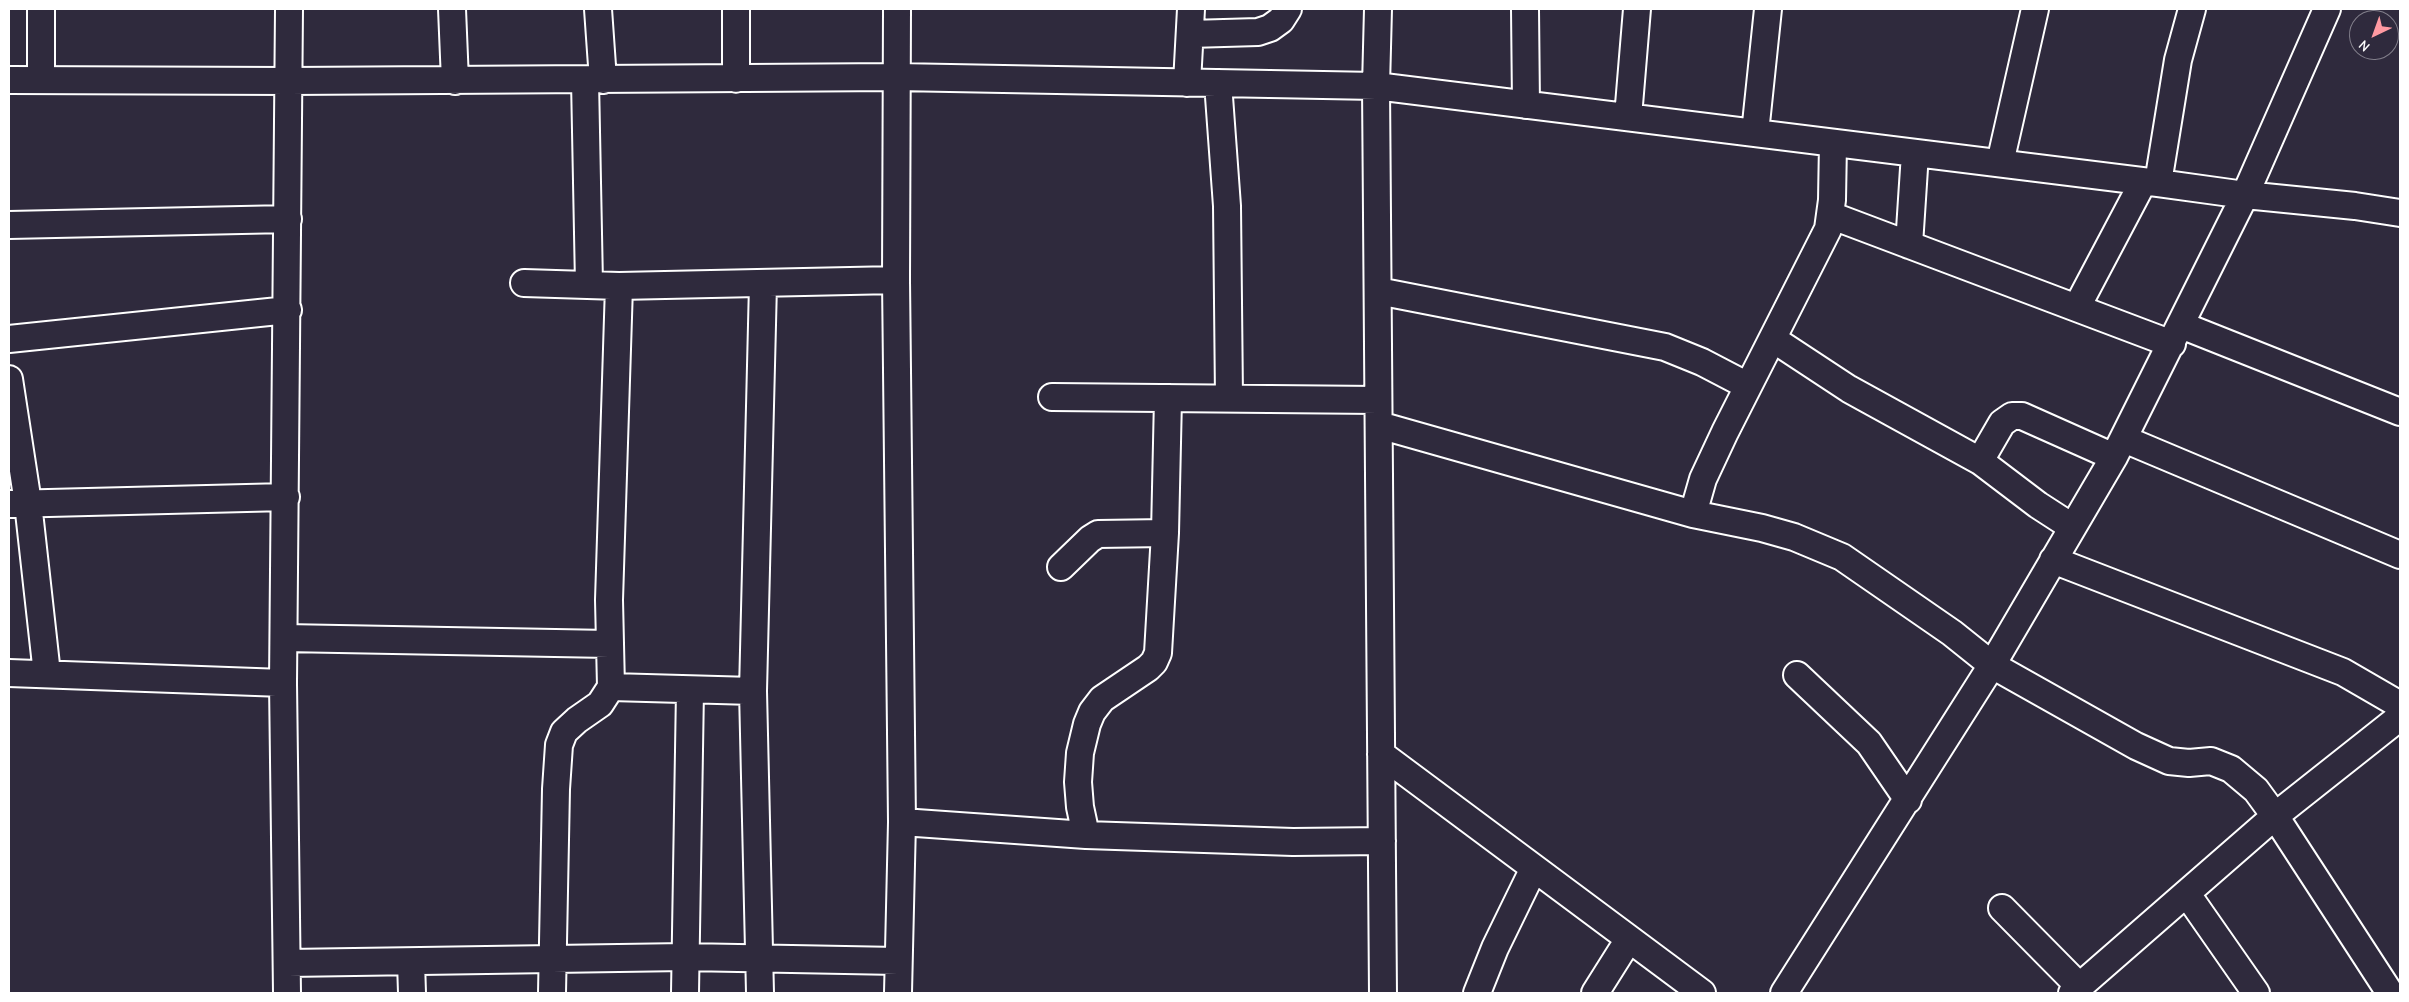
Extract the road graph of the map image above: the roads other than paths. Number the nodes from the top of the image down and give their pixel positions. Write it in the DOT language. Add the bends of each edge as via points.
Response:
graph roads {
  1 [pos="41,9"];
  2 [pos="289,9"];
  3 [pos="452,9"];
  4 [pos="598,9"];
  5 [pos="736,9"];
  6 [pos="897,9"];
  7 [pos="1191,9"];
  8 [pos="1288,9"];
  9 [pos="1378,9"];
  10 [pos="1524,9"];
  11 [pos="1637,9"];
  12 [pos="1768,9"];
  13 [pos="2035,9"];
  14 [pos="2192,9"];
  15 [pos="2327,9"];
  16 [pos="1190,34"];
  17 [pos="897,77"];
  18 [pos="736,78"];
  19 [pos="9,80"];
  20 [pos="41,80"];
  21 [pos="454,80"];
  22 [pos="594,80"];
  23 [pos="290,81"];
  24 [pos="1187,83"];
  25 [pos="1218,83"];
  26 [pos="1376,86"];
  27 [pos="1526,105"];
  28 [pos="1628,117"];
  29 [pos="1755,133"];
  30 [pos="1833,143"];
  31 [pos="1915,152"];
  32 [pos="2000,163"];
  33 [pos="2150,182"];
  34 [pos="2245,195"];
  35 [pos="2400,213"];
  36 [pos="1830,215"];
  37 [pos="288,219"];
  38 [pos="9,225"];
  39 [pos="1909,245"];
  40 [pos="896,280"];
  41 [pos="524,283"];
  42 [pos="589,284"];
  43 [pos="764,284"];
  44 [pos="619,286"];
  45 [pos="1378,291"];
  46 [pos="2077,307"];
  47 [pos="288,310"];
  48 [pos="2176,335"];
  49 [pos="9,339"];
  50 [pos="1773,340"];
  51 [pos="9,379"];
  52 [pos="1748,386"];
  53 [pos="1052,397"];
  54 [pos="1168,398"];
  55 [pos="1229,398"];
  56 [pos="1378,400"];
  57 [pos="2400,412"];
  58 [pos="1379,425"];
  59 [pos="2119,448"];
  60 [pos="1980,461"];
  61 [pos="286,497"];
  62 [pos="18,504"];
  63 [pos="1693,514"];
  64 [pos="2072,527"];
  65 [pos="1165,533"];
  66 [pos="2400,555"];
  67 [pos="2053,560"];
  68 [pos="1061,567"];
  69 [pos="285,638"];
  70 [pos="609,644"];
  71 [pos="1992,665"];
  72 [pos="9,673"];
  73 [pos="47,674"];
  74 [pos="1796,676"];
  75 [pos="283,683"];
  76 [pos="611,687"];
  77 [pos="690,690"];
  78 [pos="753,691"];
  79 [pos="2400,705"];
  80 [pos="2400,717"];
  81 [pos="1382,754"];
  82 [pos="1908,800"];
  83 [pos="2275,816"];
  84 [pos="902,822"];
  85 [pos="1086,835"];
  86 [pos="1382,841"];
  87 [pos="1534,868"];
  88 [pos="2187,894"];
  89 [pos="2002,908"];
  90 [pos="1629,939"];
  91 [pos="685,957"];
  92 [pos="552,959"];
  93 [pos="759,959"];
  94 [pos="898,961"];
  95 [pos="411,962"];
  96 [pos="288,963"];
  97 [pos="2076,990"];
  98 [pos="288,993"];
  99 [pos="412,993"];
  100 [pos="552,993"];
  101 [pos="685,993"];
  102 [pos="760,993"];
  103 [pos="898,993"];
  104 [pos="1383,993"];
  105 [pos="1477,993"];
  106 [pos="1595,993"];
  107 [pos="1702,993"];
  108 [pos="1784,993"];
  109 [pos="2256,993"];
  110 [pos="2390,993"];
  1 -- 20 [label="street"];
  2 -- 23 [label="street"];
  3 -- 21 [label="street"];
  4 -- 22 [label="street"];
  5 -- 18 [label="street"];
  6 -- 17 [label="street"];
  7 -- 16 [label="street"];
  8 -- 16 [label="street" via="1281,20 1258,32"];
  9 -- 26 [label="street"];
  10 -- 27 [label="street"];
  11 -- 28 [label="street"];
  12 -- 29 [label="street"];
  13 -- 32 [label="street"];
  14 -- 33 [label="street"];
  15 -- 34 [label="street"];
  16 -- 24 [label="street"];
  17 -- 18 [label="street"];
  17 -- 24 [label="street"];
  17 -- 40 [label="street"];
  18 -- 22 [label="street"];
  19 -- 20 [label="street"];
  20 -- 23 [label="street"];
  21 -- 22 [label="street"];
  21 -- 23 [label="street"];
  22 -- 42 [label="street"];
  23 -- 37 [label="street"];
  24 -- 25 [label="street"];
  25 -- 26 [label="street"];
  25 -- 55 [label="street" via="1227,206"];
  26 -- 27 [label="street"];
  26 -- 45 [label="street"];
  27 -- 28 [label="street"];
  28 -- 29 [label="street"];
  29 -- 30 [label="street"];
  30 -- 31 [label="street"];
  30 -- 36 [label="street"];
  31 -- 32 [label="street"];
  31 -- 39 [label="street"];
  32 -- 33 [label="street"];
  33 -- 34 [label="street"];
  33 -- 46 [label="street"];
  34 -- 35 [label="street"];
  34 -- 48 [label="street"];
  36 -- 39 [label="street"];
  36 -- 50 [label="street" via="1828,229"];
  37 -- 38 [label="street"];
  37 -- 47 [label="street"];
  39 -- 46 [label="street"];
  40 -- 43 [label="street"];
  40 -- 84 [label="street"];
  41 -- 42 [label="street"];
  42 -- 44 [label="street"];
  43 -- 44 [label="street"];
  43 -- 78 [label="street"];
  44 -- 70 [label="street"];
  45 -- 52 [label="street" via="1664,347"];
  45 -- 56 [label="street"];
  46 -- 48 [label="street"];
  47 -- 49 [label="street"];
  47 -- 61 [label="street"];
  48 -- 57 [label="street"];
  48 -- 59 [label="street"];
  50 -- 52 [label="street"];
  50 -- 60 [label="street" via="1849,390"];
  51 -- 62 [label="street"];
  52 -- 63 [label="street" via="1704,479"];
  53 -- 54 [label="street"];
  54 -- 55 [label="street"];
  54 -- 65 [label="street"];
  55 -- 56 [label="street"];
  56 -- 58 [label="street"];
  58 -- 63 [label="street"];
  58 -- 81 [label="street"];
  59 -- 60 [label="street" via="2022,416 2012,416 2002,423"];
  59 -- 64 [label="street"];
  59 -- 66 [label="street"];
  60 -- 64 [label="street"];
  61 -- 62 [label="street"];
  61 -- 69 [label="street"];
  62 -- 73 [label="street"];
  63 -- 71 [label="street" via="1794,537 1842,557 1952,633"];
  64 -- 67 [label="street"];
  65 -- 68 [label="street" via="1098,534"];
  65 -- 85 [label="street" via="1158,653 1154,662 1102,699 1087,724 1078,782"];
  67 -- 71 [label="street"];
  67 -- 79 [label="street" via="2343,672"];
  69 -- 70 [label="street"];
  69 -- 75 [label="street"];
  70 -- 76 [label="street"];
  71 -- 82 [label="street"];
  71 -- 83 [label="street" via="2144,750 2180,763 2211,761 2231,769 2256,790"];
  72 -- 73 [label="street"];
  73 -- 75 [label="street"];
  74 -- 82 [label="street" via="1869,743"];
  75 -- 96 [label="street"];
  76 -- 77 [label="street"];
  76 -- 92 [label="street" via="600,704 564,732 559,745"];
  77 -- 78 [label="street"];
  77 -- 91 [label="street"];
  78 -- 93 [label="street"];
  80 -- 83 [label="street"];
  81 -- 86 [label="street"];
  81 -- 87 [label="street"];
  82 -- 108 [label="street"];
  83 -- 88 [label="street"];
  83 -- 110 [label="street"];
  84 -- 85 [label="street"];
  84 -- 94 [label="street"];
  85 -- 86 [label="street" via="1293,842"];
  86 -- 104 [label="street"];
  87 -- 90 [label="street"];
  87 -- 105 [label="street"];
  88 -- 97 [label="street"];
  88 -- 109 [label="street"];
  89 -- 97 [label="street"];
  90 -- 106 [label="street"];
  90 -- 107 [label="street"];
  91 -- 92 [label="street"];
  91 -- 93 [label="street"];
  91 -- 101 [label="street"];
  92 -- 95 [label="street"];
  92 -- 100 [label="street"];
  93 -- 94 [label="street"];
  93 -- 102 [label="street"];
  94 -- 103 [label="street"];
  95 -- 96 [label="street"];
  95 -- 99 [label="street"];
  96 -- 98 [label="street"];
}
